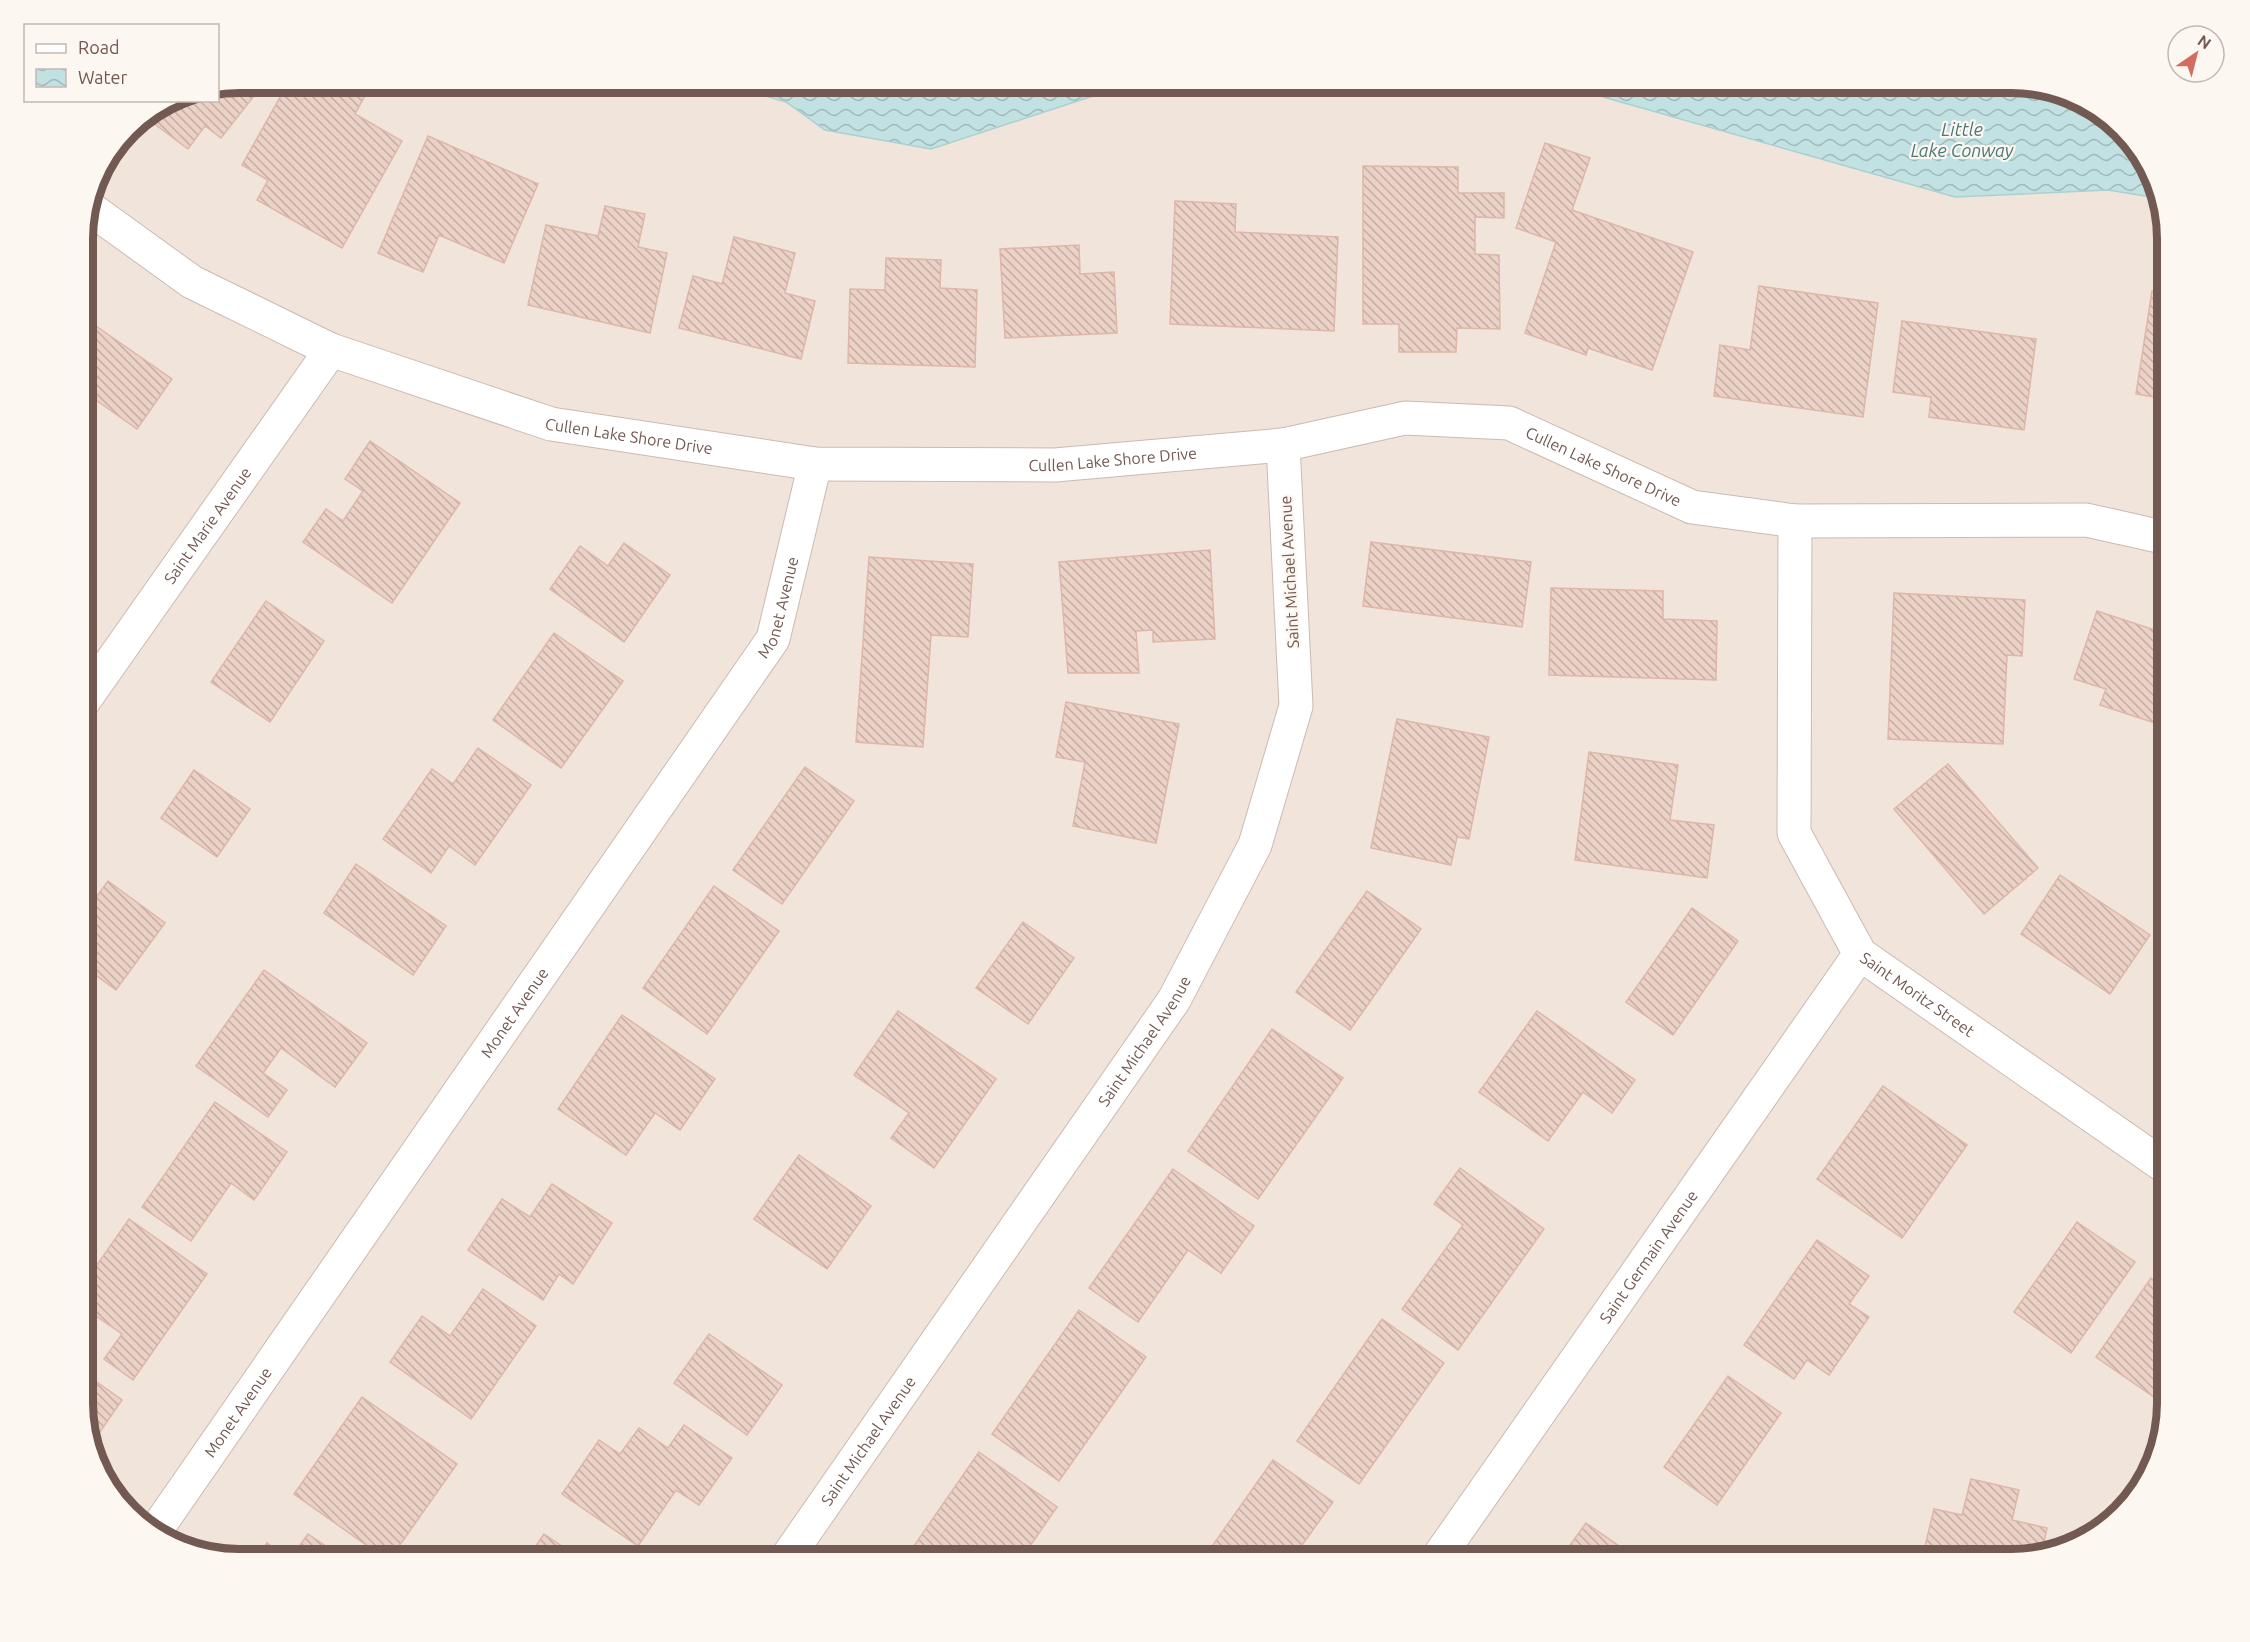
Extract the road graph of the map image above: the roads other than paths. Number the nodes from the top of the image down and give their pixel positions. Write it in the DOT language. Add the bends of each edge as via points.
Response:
graph roads {
  1 [pos="96,212"];
  2 [pos="331,350"];
  3 [pos="1283,445"];
  4 [pos="814,464"];
  5 [pos="1795,521"];
  6 [pos="2157,536"];
  7 [pos="93,688"];
  8 [pos="1860,954"];
  9 [pos="2157,1160"];
  10 [pos="160,1525"];
  11 [pos="794,1549"];
  12 [pos="1445,1549"];
  1 -- 2 [label="street, Cullen Lake Shore Drive" via="192,282"];
  2 -- 4 [label="street, Cullen Lake Shore Drive" via="551,424"];
  2 -- 7 [label="street, Saint Marie Avenue"];
  3 -- 4 [label="street, Cullen Lake Shore Drive" via="1055,465"];
  3 -- 5 [label="street, Cullen Lake Shore Drive" via="1405,418 1509,423 1692,507"];
  3 -- 11 [label="street, Saint Michael Avenue" via="1296,706 1255,845 1174,1000"];
  4 -- 10 [label="street, Monet Avenue" via="774,639"];
  5 -- 6 [label="street, Cullen Lake Shore Drive" via="2086,520"];
  5 -- 8 [label="street, Saint Moritz Street" via="1794,833"];
  8 -- 9 [label="street, Saint Moritz Street"];
  8 -- 12 [label="street, Saint Germain Avenue"];
}
